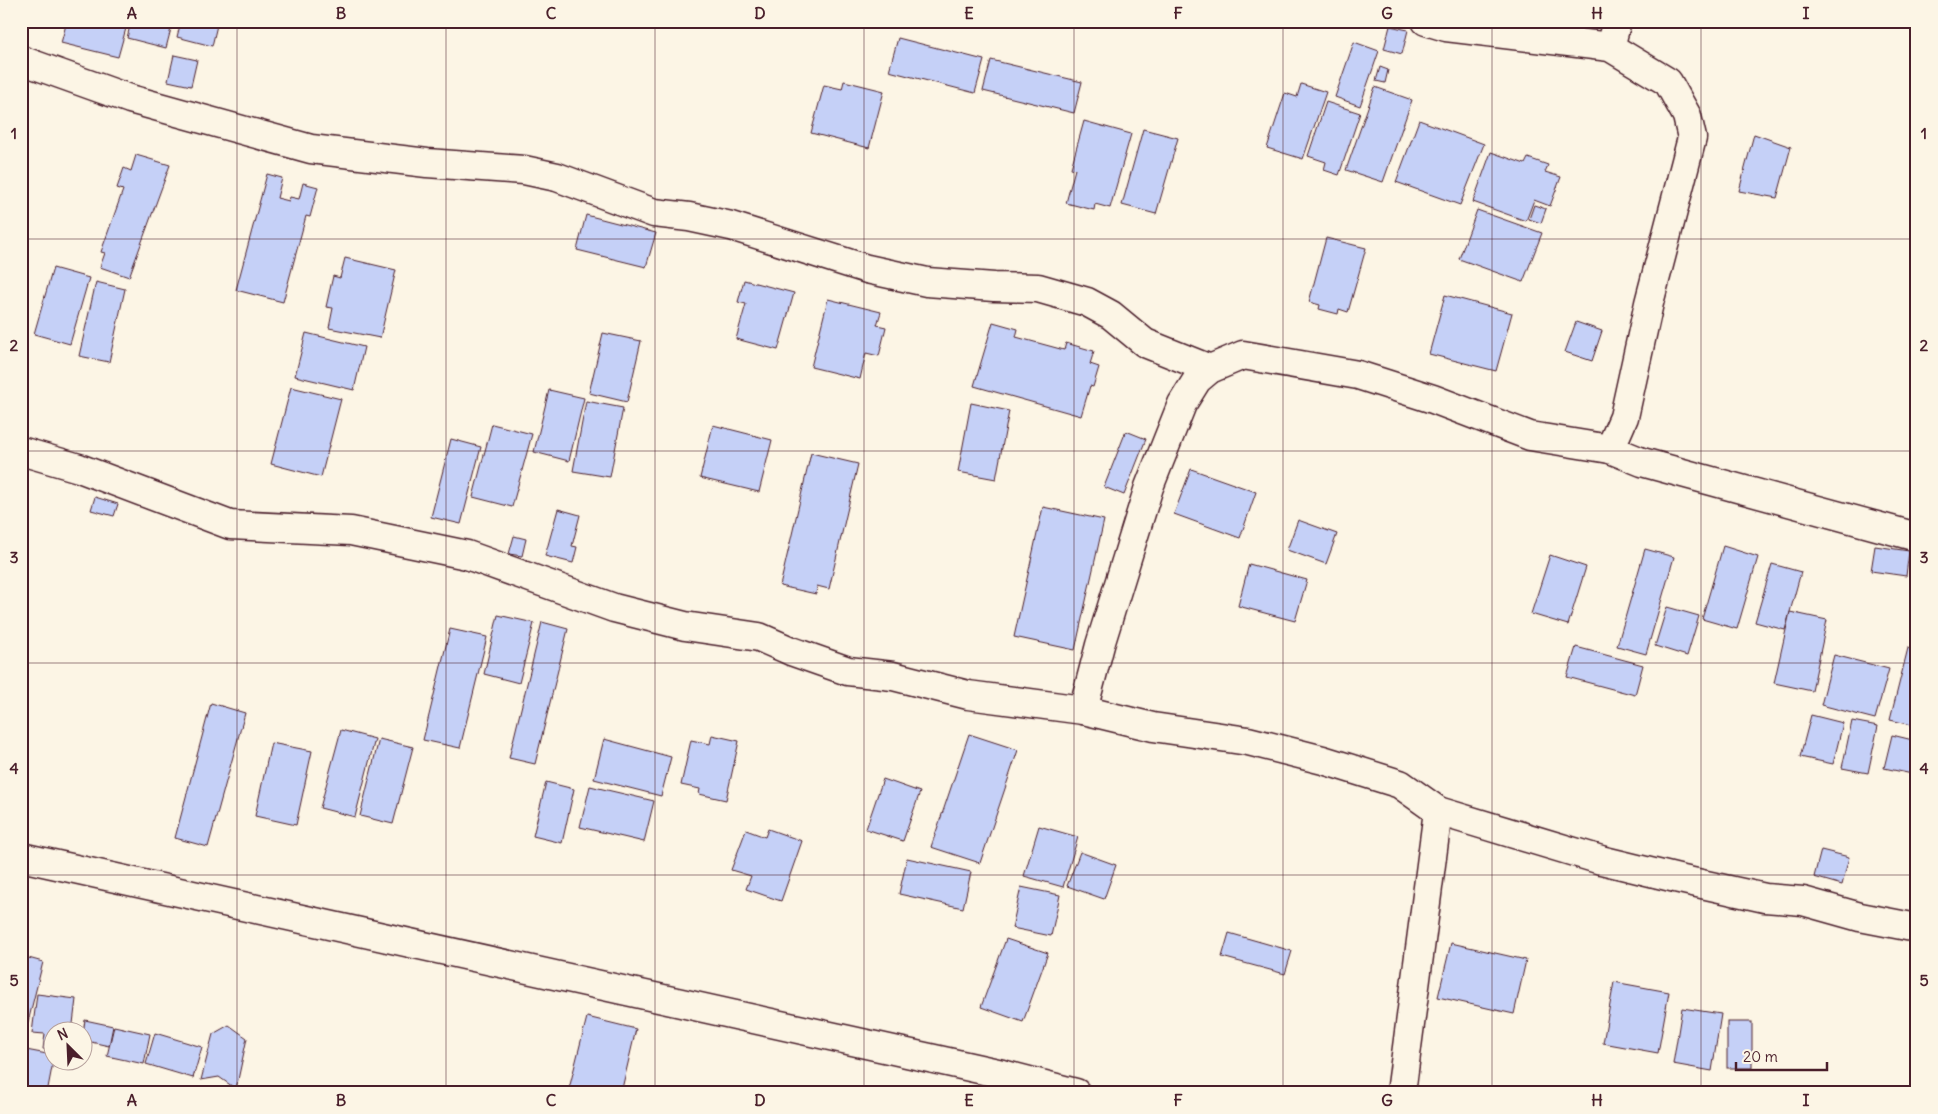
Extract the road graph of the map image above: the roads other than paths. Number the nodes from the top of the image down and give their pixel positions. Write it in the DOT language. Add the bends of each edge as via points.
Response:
graph roads {
  1 [pos="1426,21"];
  2 [pos="1614,34"];
  3 [pos="21,60"];
  4 [pos="1210,369"];
  5 [pos="1610,449"];
  6 [pos="21,451"];
  7 [pos="1917,537"];
  8 [pos="1083,710"];
  9 [pos="1438,811"];
  10 [pos="21,857"];
  11 [pos="1917,928"];
  12 [pos="1076,1093"];
  13 [pos="1401,1093"];
  1 -- 2 [label="street" via="1446,27"];
  2 -- 5 [label="street" via="1668,82 1688,116 1692,138 1649,303 1624,417"];
  3 -- 4 [label="street" via="130,99 310,149 427,164 524,170 557,178 654,213 731,226 868,269 927,282 1038,288 1087,302 1111,314 1145,343"];
  4 -- 5 [label="street" via="1243,355 1358,375 1530,436"];
  4 -- 8 [label="street" via="1197,380 1182,404 1149,488"];
  5 -- 7 [label="street" via="1642,462"];
  6 -- 8 [label="street" via="79,468 230,525 351,531 467,555 614,608 685,626 759,637 848,671 893,676 968,695"];
  8 -- 9 [label="street" via="1153,728 1248,741 1323,760 1400,784"];
  9 -- 11 [label="street" via="1601,860 1765,898 1803,901"];
  9 -- 13 [label="street"];
  10 -- 12 [label="street"];
}
